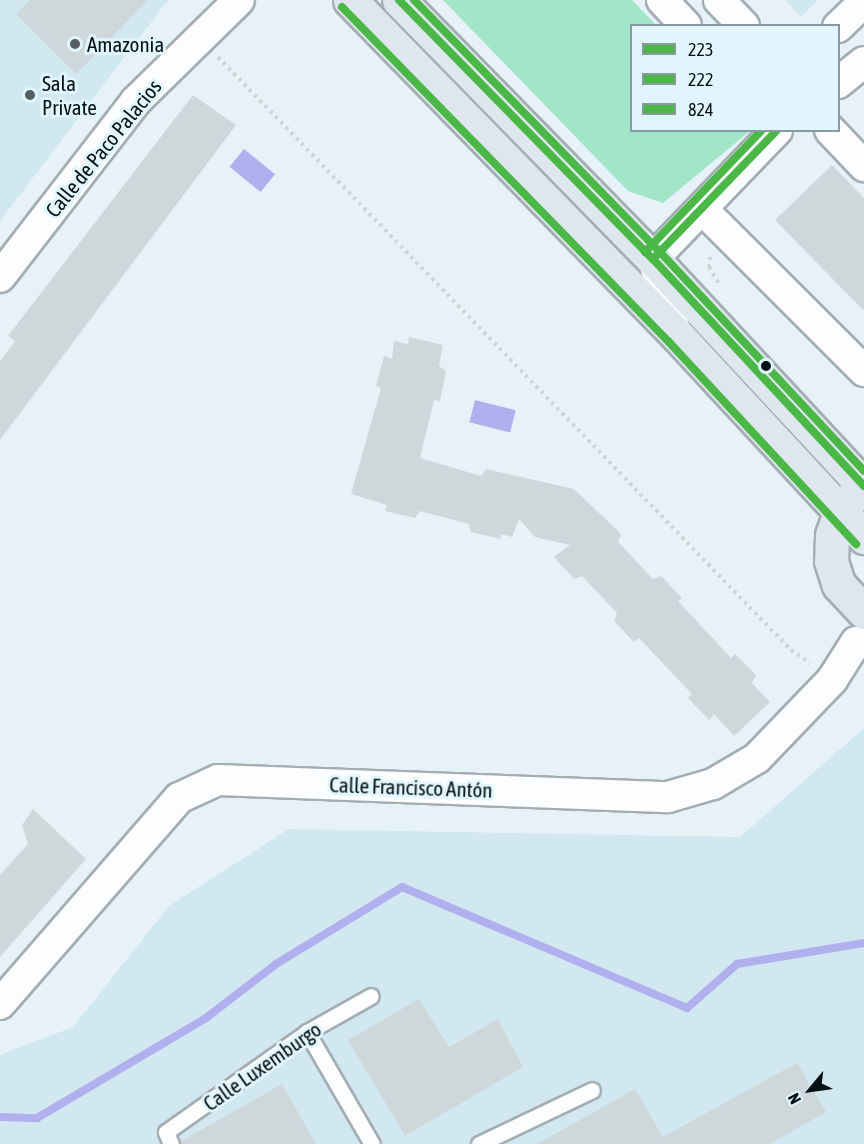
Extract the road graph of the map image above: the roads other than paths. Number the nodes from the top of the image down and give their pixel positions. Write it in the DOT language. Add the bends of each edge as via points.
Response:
graph roads {
  1 [pos="239,0"];
  2 [pos="350,0"];
  3 [pos="399,0"];
  4 [pos="662,0"];
  5 [pos="719,0"];
  6 [pos="864,2"];
  7 [pos="684,24"];
  8 [pos="742,24"];
  9 [pos="840,25"];
  10 [pos="864,62"];
  11 [pos="840,81"];
  12 [pos="775,132"];
  13 [pos="832,132"];
  14 [pos="864,166"];
  15 [pos="703,210"];
  16 [pos="653,259"];
  17 [pos="0,277"];
  18 [pos="676,334"];
  19 [pos="864,371"];
  20 [pos="864,487"];
  21 [pos="840,512"];
  22 [pos="864,537"];
  23 [pos="860,627"];
  24 [pos="371,996"];
  25 [pos="0,1004"];
  26 [pos="307,1032"];
  27 [pos="592,1090"];
  28 [pos="489,1141"];
  29 [pos="171,1144"];
  30 [pos="372,1144"];
  1 -- 17 [label="street, Calle de Paco Palacios" via="136,101"];
  2 -- 18 [label="main road"];
  3 -- 16 [label="main road"];
  4 -- 7 [label="street"];
  5 -- 8 [label="street"];
  6 -- 9 [label="street"];
  10 -- 11 [label="street"];
  12 -- 15 [label="street"];
  13 -- 14 [label="street"];
  15 -- 16 [label="street"];
  15 -- 19 [label="street"];
  16 -- 18 [label="street"];
  16 -- 20 [label="main road"];
  18 -- 21 [label="main road"];
  20 -- 21 [label="main road"];
  21 -- 22 [label="main road"];
  21 -- 23 [label="main road" via="832,535 831,561"];
  23 -- 25 [label="street, Calle Francisco Antón" via="832,680 757,758 713,784 668,797 218,780 179,798"];
  24 -- 26 [label="lane, Calle Luxemburgo"];
  26 -- 29 [label="lane, Calle Luxemburgo" via="166,1132"];
  26 -- 30 [label="lane"];
  27 -- 28 [label="lane"];
}
